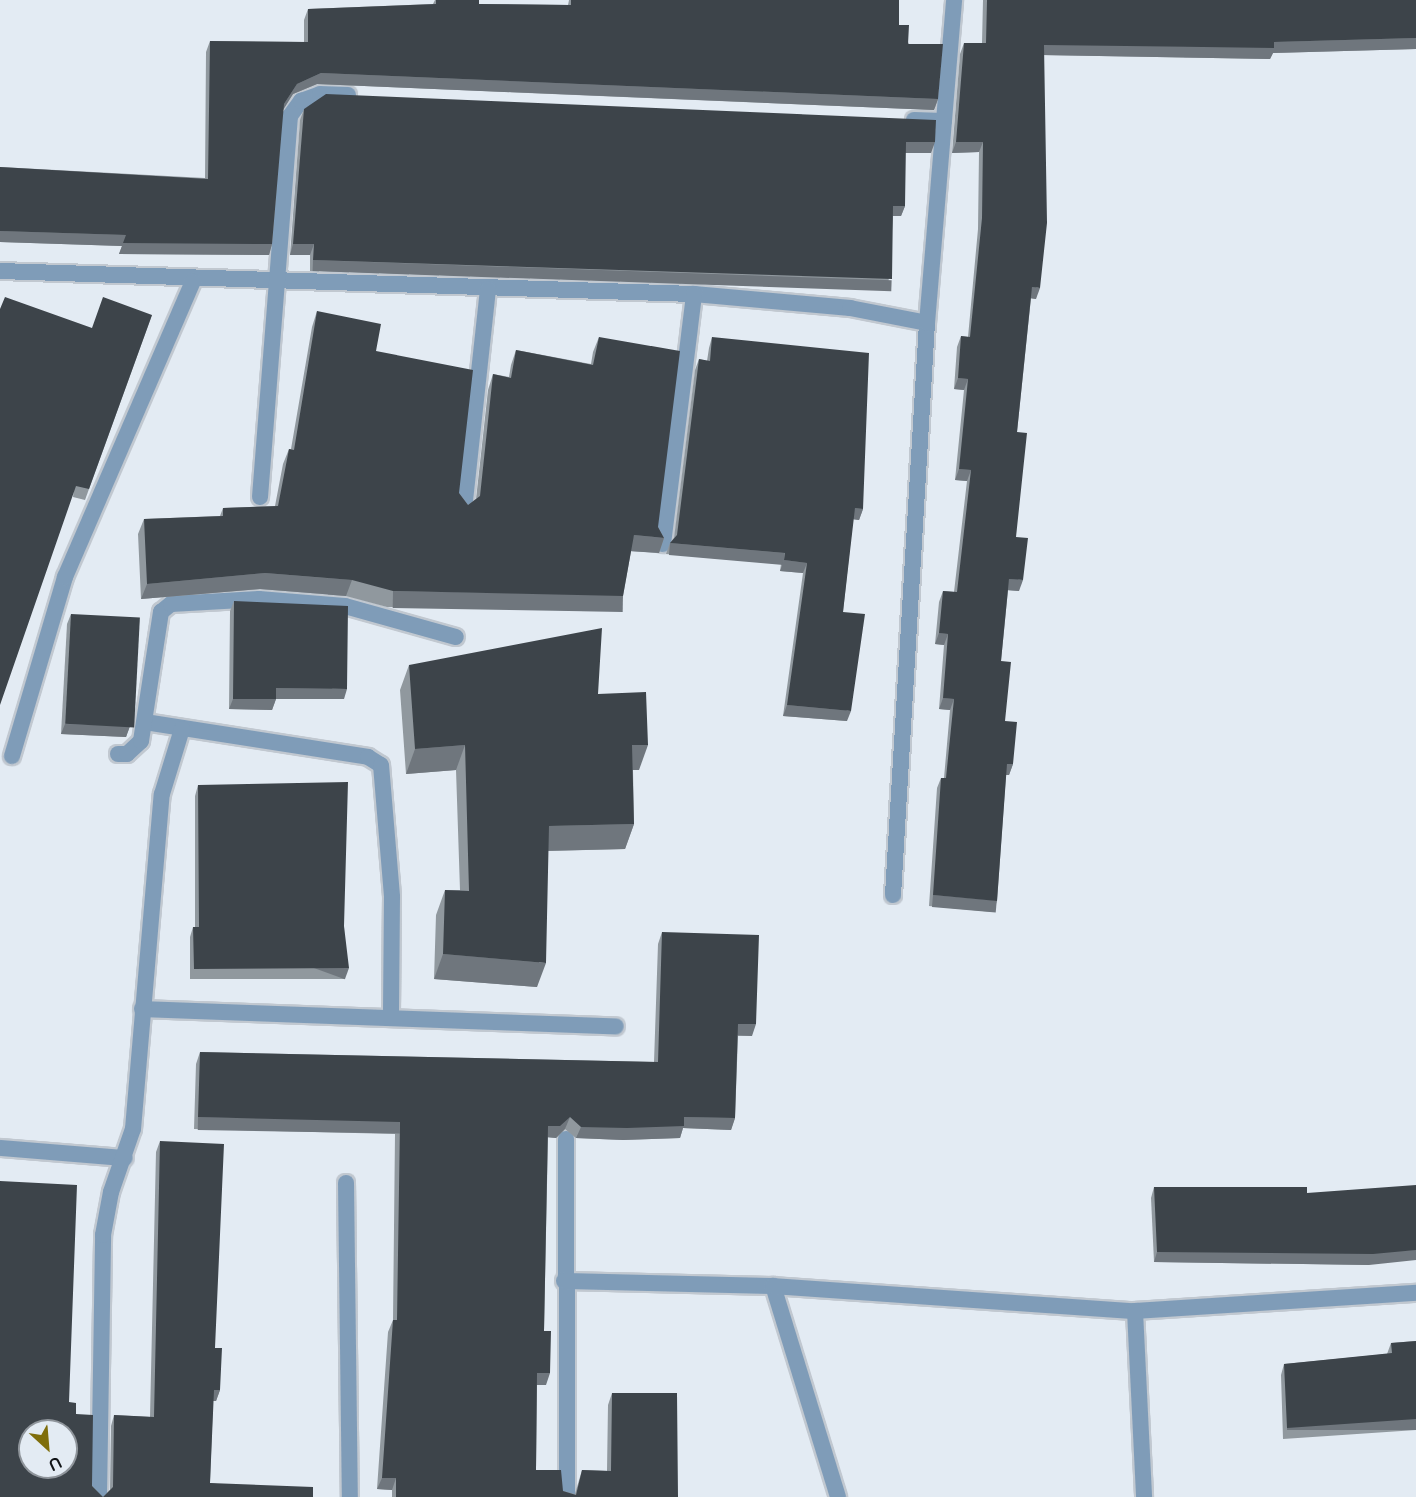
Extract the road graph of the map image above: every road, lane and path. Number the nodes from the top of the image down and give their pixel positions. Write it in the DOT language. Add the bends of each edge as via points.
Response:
graph roads {
  1 [pos="954,0"];
  2 [pos="366,96"];
  3 [pos="896,119"];
  4 [pos="944,121"];
  5 [pos="0,271"];
  6 [pos="193,281"];
  7 [pos="277,284"];
  8 [pos="488,290"];
  9 [pos="694,294"];
  10 [pos="927,323"];
  11 [pos="260,497"];
  12 [pos="464,510"];
  13 [pos="663,544"];
  14 [pos="456,638"];
  15 [pos="146,722"];
  16 [pos="182,729"];
  17 [pos="118,754"];
  18 [pos="12,756"];
  19 [pos="893,895"];
  20 [pos="142,1009"];
  21 [pos="391,1018"];
  22 [pos="616,1026"];
  23 [pos="566,1139"];
  24 [pos="0,1148"];
  25 [pos="125,1158"];
  26 [pos="346,1183"];
  27 [pos="564,1281"];
  28 [pos="773,1286"];
  29 [pos="1416,1293"];
  30 [pos="1136,1311"];
  31 [pos="99,1497"];
  32 [pos="350,1497"];
  33 [pos="567,1497"];
  34 [pos="838,1497"];
  35 [pos="1144,1497"];
  1 -- 4 [label="street"];
  2 -- 7 [label="street" via="320,94 301,101 290,116"];
  3 -- 4 [label="street"];
  4 -- 10 [label="street"];
  5 -- 6 [label="street"];
  6 -- 7 [label="street"];
  6 -- 18 [label="street" via="64,577"];
  7 -- 8 [label="street"];
  7 -- 11 [label="street"];
  8 -- 9 [label="street"];
  8 -- 12 [label="street"];
  9 -- 10 [label="street" via="850,308"];
  9 -- 13 [label="street"];
  10 -- 19 [label="street"];
  14 -- 15 [label="street" via="345,606 260,599 171,604 161,612"];
  15 -- 16 [label="street"];
  15 -- 17 [label="street" via="135,749"];
  16 -- 20 [label="street" via="162,794"];
  16 -- 21 [label="street" via="368,757 381,765 392,897"];
  20 -- 21 [label="street"];
  20 -- 25 [label="street" via="133,1129"];
  21 -- 22 [label="street"];
  23 -- 27 [label="street"];
  24 -- 25 [label="street"];
  25 -- 31 [label="street" via="111,1192 103,1234"];
  26 -- 32 [label="street"];
  27 -- 28 [label="street"];
  27 -- 33 [label="street"];
  28 -- 30 [label="street"];
  28 -- 34 [label="street"];
  29 -- 30 [label="street"];
  30 -- 35 [label="street"];
}
